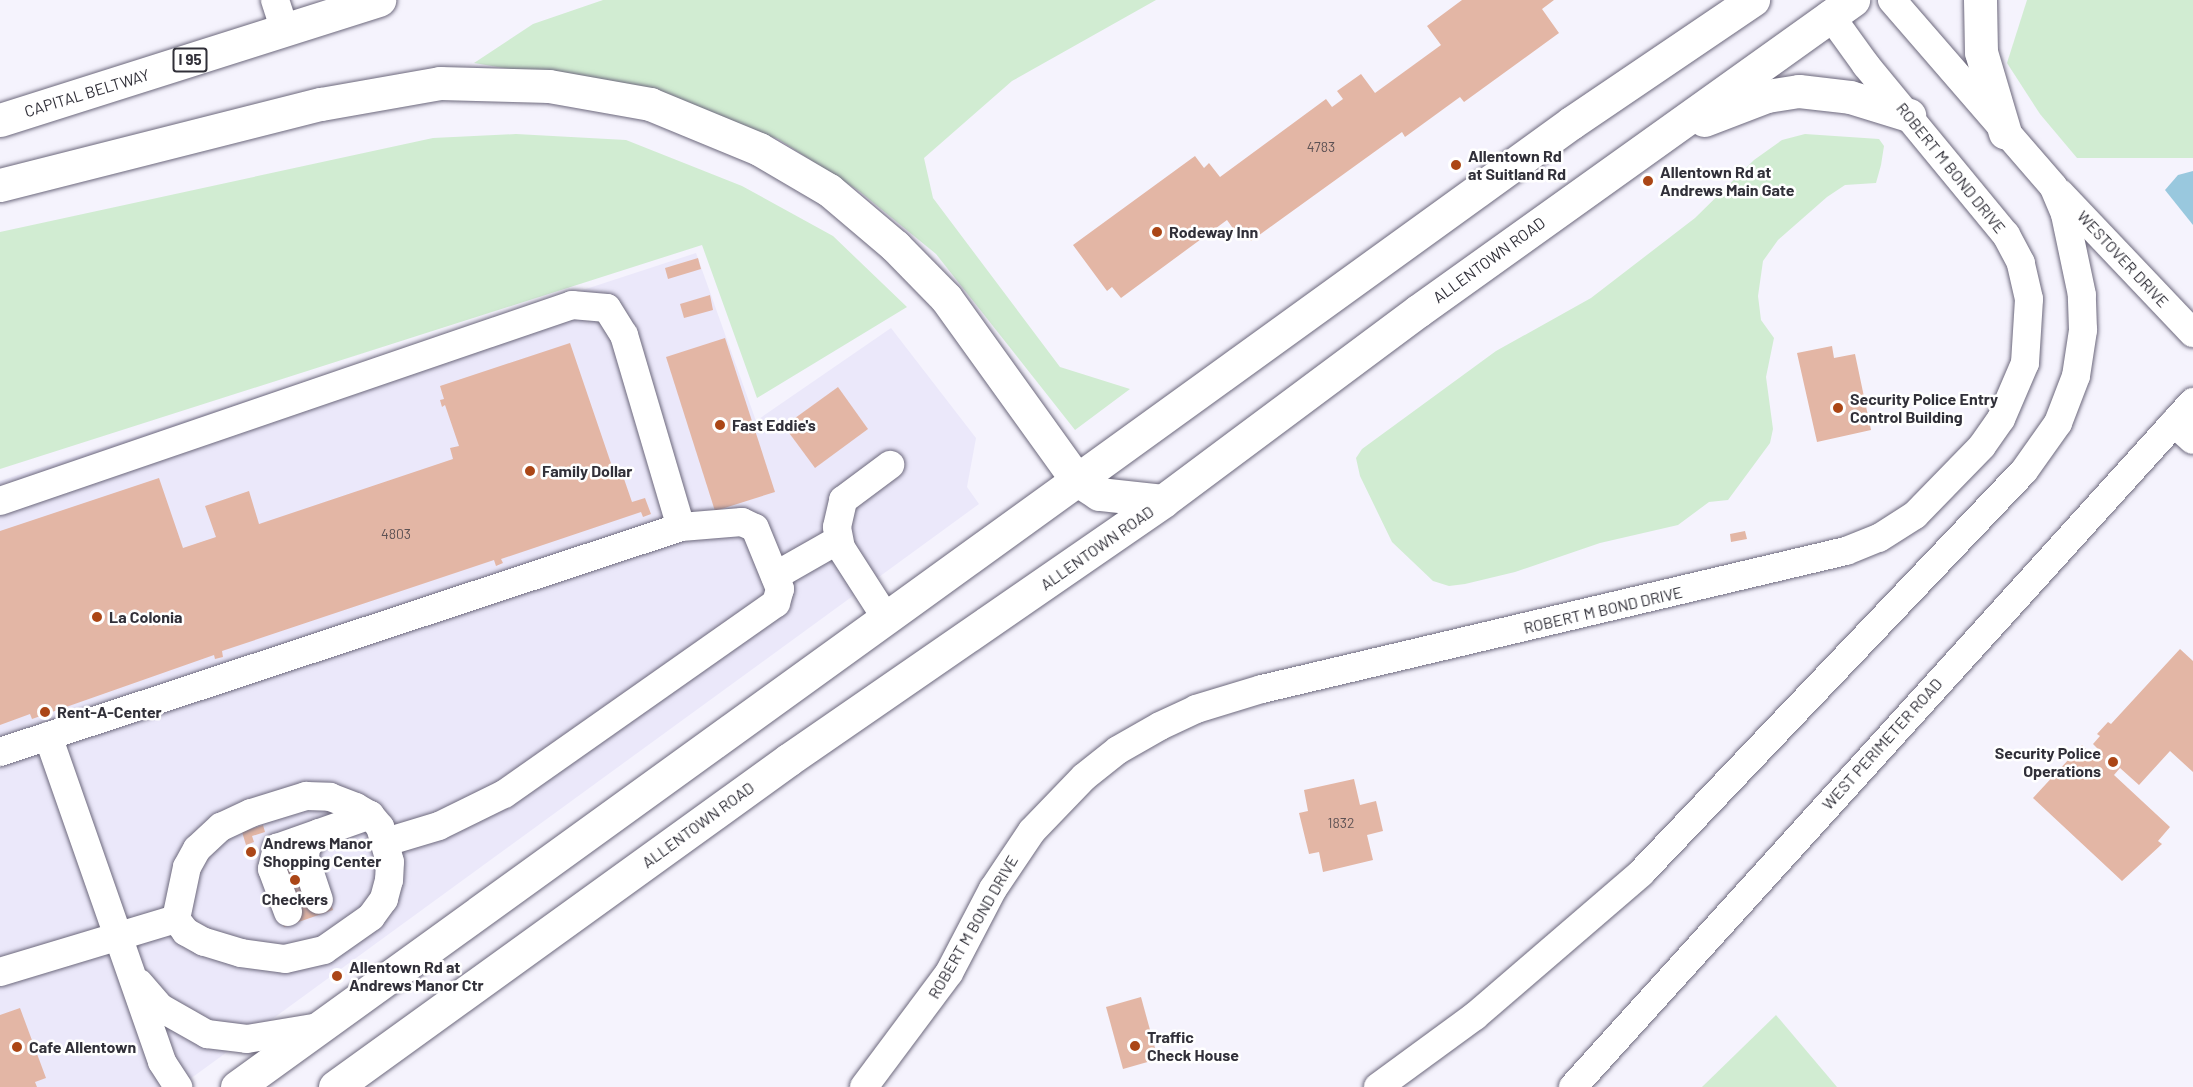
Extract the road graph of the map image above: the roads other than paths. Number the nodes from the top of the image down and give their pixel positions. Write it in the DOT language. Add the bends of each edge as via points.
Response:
graph roads {
  1 [pos="379,0"];
  2 [pos="1717,0"];
  3 [pos="1754,0"];
  4 [pos="1892,0"];
  5 [pos="1980,0"];
  6 [pos="1834,5"];
  7 [pos="280,15"];
  8 [pos="1703,35"];
  9 [pos="1909,115"];
  10 [pos="0,120"];
  11 [pos="2005,133"];
  12 [pos="1658,139"];
  13 [pos="0,185"];
  14 [pos="2053,186"];
  15 [pos="2193,333"];
  16 [pos="2193,402"];
  17 [pos="2184,431"];
  18 [pos="890,465"];
  19 [pos="1076,479"];
  20 [pos="0,501"];
  21 [pos="1163,501"];
  22 [pos="681,527"];
  23 [pos="838,540"];
  24 [pos="775,576"];
  25 [pos="886,618"];
  26 [pos="48,736"];
  27 [pos="0,752"];
  28 [pos="370,814"];
  29 [pos="318,833"];
  30 [pos="386,842"];
  31 [pos="176,919"];
  32 [pos="117,937"];
  33 [pos="337,942"];
  34 [pos="305,956"];
  35 [pos="128,968"];
  36 [pos="0,972"];
  37 [pos="321,1026"];
  38 [pos="178,1087"];
  39 [pos="237,1087"];
  40 [pos="335,1087"];
  41 [pos="864,1087"];
  42 [pos="1378,1087"];
  43 [pos="1573,1087"];
  1 -- 7 [label="main road, CAPITAL BELTWAY / I 95"];
  2 -- 8 [label="main road"];
  3 -- 8 [label="main road"];
  4 -- 11 [label="street"];
  5 -- 11 [label="main road" via="1981,52"];
  6 -- 9 [label="street, ROBERT M BOND DRIVE"];
  6 -- 12 [label="main road, ALLENTOWN ROAD"];
  7 -- 10 [label="main road, CAPITAL BELTWAY / I 95"];
  8 -- 19 [label="main road" via="1571,123"];
  9 -- 12 [label="main road" via="1850,97 1799,91 1767,96"];
  9 -- 41 [label="street, ROBERT M BOND DRIVE" via="2006,235 2020,263 2029,299 2025,363 2001,419 1982,446 1915,514 1879,538 1846,551 1262,689 1196,709 1160,726 1118,750 1084,777 1032,831 993,889 949,973"];
  11 -- 14 [label="street"];
  12 -- 21 [label="main road, ALLENTOWN ROAD"];
  13 -- 19 [label="main road" via="321,104 440,83 549,86 650,104 759,149 829,190 870,224 946,298"];
  14 -- 15 [label="street, WESTOVER DRIVE"];
  14 -- 42 [label="street" via="2075,252 2083,330 2069,399 2046,442 2024,471 1641,873 1483,1010"];
  16 -- 17 [label="street, WEST PERIMETER ROAD"];
  17 -- 43 [label="street, WEST PERIMETER ROAD"];
  18 -- 23 [label="street" via="843,500 838,512"];
  19 -- 21 [label="main road" via="1099,494"];
  19 -- 25 [label="main road"];
  20 -- 22 [label="street" via="572,304 607,308 624,335"];
  21 -- 40 [label="main road, ALLENTOWN ROAD" via="788,760"];
  22 -- 24 [label="street" via="742,522 755,528"];
  22 -- 26 [label="street"];
  23 -- 24 [label="street"];
  23 -- 25 [label="street"];
  24 -- 30 [label="street" via="780,589 776,603 514,787 439,826"];
  25 -- 37 [label="main road"];
  26 -- 27 [label="street"];
  26 -- 32 [label="street"];
  28 -- 29 [label="street"];
  28 -- 30 [label="street"];
  28 -- 31 [label="street" via="330,797 306,796 280,802 221,827 197,849 187,867"];
  29 -- 33 [label="street" via="306,847 305,858"];
  29 -- 34 [label="street" via="277,848 273,854 272,869"];
  30 -- 33 [label="street" via="390,862 384,899 371,917"];
  31 -- 32 [label="street"];
  31 -- 34 [label="street" via="186,932 204,942 264,958"];
  32 -- 35 [label="street"];
  32 -- 36 [label="street"];
  33 -- 34 [label="street"];
  35 -- 37 [label="street" via="160,1008 207,1034 247,1040"];
  35 -- 38 [label="street" via="162,1062"];
  37 -- 39 [label="main road"];
}
